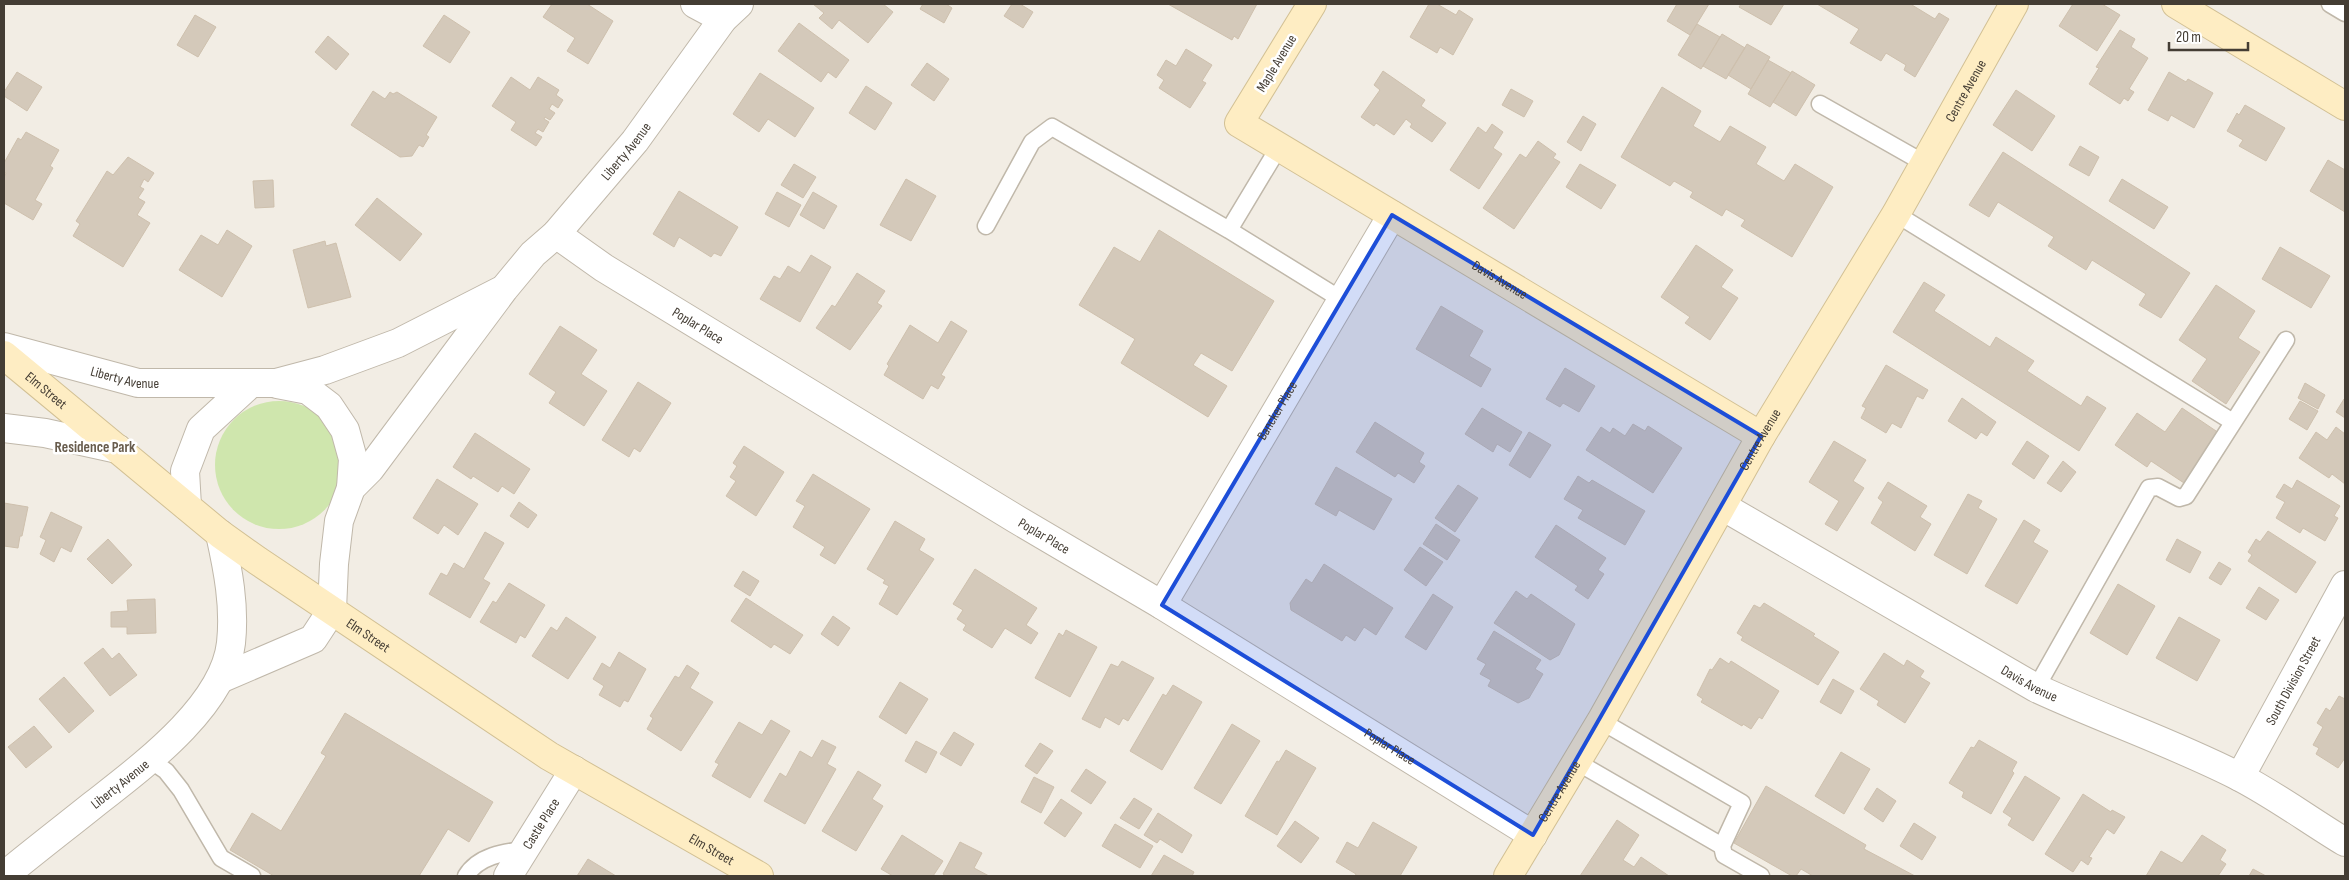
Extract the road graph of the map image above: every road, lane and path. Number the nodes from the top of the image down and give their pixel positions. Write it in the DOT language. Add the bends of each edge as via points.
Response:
graph roads {
  1 [pos="695,4"];
  2 [pos="1312,4"];
  3 [pos="2176,4"];
  4 [pos="2330,4"];
  5 [pos="2006,6"];
  6 [pos="731,12"];
  7 [pos="2345,14"];
  8 [pos="1820,104"];
  9 [pos="2345,106"];
  10 [pos="1239,123"];
  11 [pos="1279,147"];
  12 [pos="1924,163"];
  13 [pos="1896,214"];
  14 [pos="1392,215"];
  15 [pos="986,226"];
  16 [pos="1229,230"];
  17 [pos="556,234"];
  18 [pos="504,290"];
  19 [pos="1342,300"];
  20 [pos="2286,340"];
  21 [pos="4,347"];
  22 [pos="4,355"];
  23 [pos="263,384"];
  24 [pos="2233,422"];
  25 [pos="4,428"];
  26 [pos="1761,436"];
  27 [pos="118,449"];
  28 [pos="351,488"];
  29 [pos="187,506"];
  30 [pos="1722,506"];
  31 [pos="220,534"];
  32 [pos="2345,585"];
  33 [pos="1162,605"];
  34 [pos="332,610"];
  35 [pos="220,679"];
  36 [pos="2036,688"];
  37 [pos="1601,721"];
  38 [pos="150,760"];
  39 [pos="1577,762"];
  40 [pos="574,770"];
  41 [pos="2240,777"];
  42 [pos="1533,835"];
  43 [pos="2345,842"];
  44 [pos="1722,846"];
  45 [pos="525,850"];
  46 [pos="4,876"];
  47 [pos="252,876"];
  48 [pos="466,876"];
  49 [pos="508,876"];
  50 [pos="759,876"];
  51 [pos="1508,876"];
  52 [pos="1761,876"];
  1 -- 6 [label="street"];
  2 -- 10 [label="street, Maple Avenue"];
  3 -- 9 [label="street"];
  4 -- 7 [label="lane"];
  5 -- 12 [label="street, Centre Avenue"];
  6 -- 17 [label="street, Liberty Avenue" via="635,141"];
  8 -- 12 [label="lane"];
  10 -- 11 [label="street, Davis Avenue"];
  11 -- 14 [label="street, Davis Avenue"];
  11 -- 16 [label="lane"];
  12 -- 13 [label="street, Centre Avenue"];
  13 -- 24 [label="lane"];
  13 -- 26 [label="street, Centre Avenue"];
  14 -- 19 [label="street, Bancker Place"];
  14 -- 26 [label="street, Davis Avenue"];
  15 -- 16 [label="lane" via="1032,142 1052,127"];
  16 -- 19 [label="lane"];
  17 -- 18 [label="street, Liberty Avenue" via="534,254"];
  17 -- 33 [label="street, Poplar Place" via="604,268"];
  18 -- 23 [label="street, Liberty Avenue" via="398,343 326,370"];
  18 -- 28 [label="street, Liberty Avenue" via="370,469"];
  19 -- 33 [label="street, Bancker Place"];
  20 -- 24 [label="lane"];
  21 -- 23 [label="street, Liberty Avenue" via="138,383"];
  22 -- 27 [label="street, Elm Street"];
  23 -- 28 [label="street, Liberty Avenue" via="308,390 329,406 345,430 353,459"];
  23 -- 29 [label="street, Liberty Avenue" via="201,429 185,471"];
  24 -- 36 [label="lane" via="2186,496 2180,498 2158,487 2149,488"];
  25 -- 27 [label="street" via="45,433"];
  26 -- 30 [label="street, Centre Avenue"];
  27 -- 29 [label="street, Elm Street"];
  28 -- 34 [label="street, Liberty Avenue" via="339,521"];
  29 -- 31 [label="street, Elm Street"];
  30 -- 36 [label="street, Davis Avenue"];
  30 -- 37 [label="street, Centre Avenue"];
  31 -- 34 [label="street, Elm Street"];
  31 -- 35 [label="street, Liberty Avenue" via="230,578 232,621 231,645"];
  32 -- 41 [label="street, South Division Street"];
  33 -- 42 [label="street, Poplar Place"];
  34 -- 35 [label="street" via="313,639"];
  34 -- 40 [label="street, Elm Street"];
  35 -- 38 [label="street, Liberty Avenue" via="208,697"];
  36 -- 41 [label="street, Davis Avenue"];
  37 -- 39 [label="street, Centre Avenue"];
  37 -- 44 [label="lane" via="1742,803"];
  38 -- 46 [label="street, Liberty Avenue"];
  38 -- 47 [label="lane" via="166,771 181,790 221,858"];
  39 -- 42 [label="street, Centre Avenue"];
  39 -- 44 [label="lane"];
  40 -- 45 [label="street, Castle Place"];
  40 -- 50 [label="street, Elm Street"];
  41 -- 43 [label="street, Davis Avenue"];
  42 -- 51 [label="street, Centre Avenue"];
  44 -- 52 [label="lane" via="1724,855"];
  45 -- 48 [label="lane" via="500,852 481,862"];
  45 -- 49 [label="street, Castle Place"];
}
